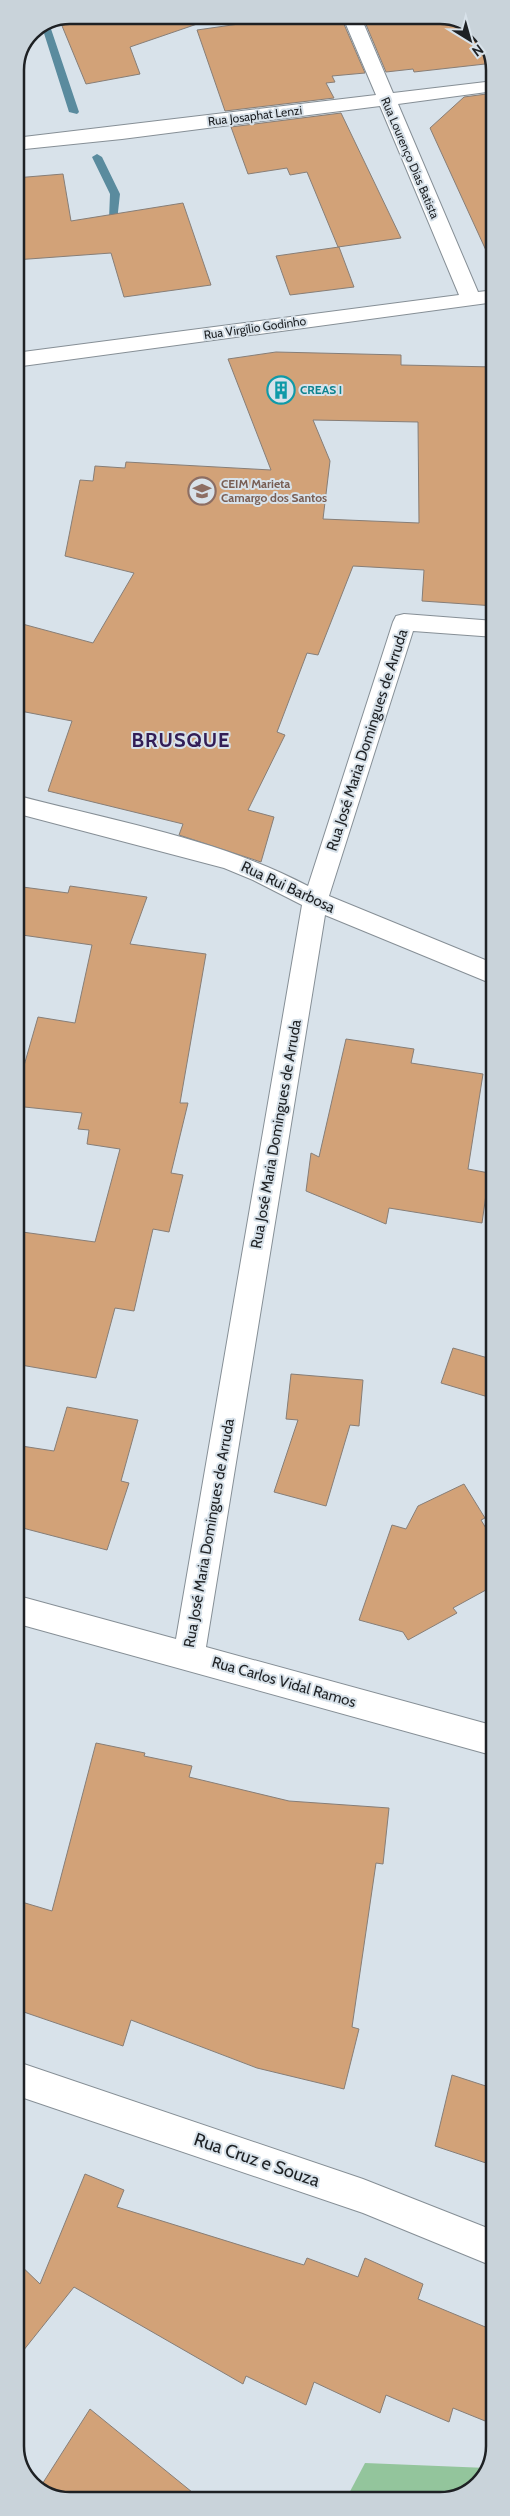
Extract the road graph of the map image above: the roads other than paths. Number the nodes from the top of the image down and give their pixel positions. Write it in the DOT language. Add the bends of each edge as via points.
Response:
graph roads {
  1 [pos="355,24"];
  2 [pos="486,87"];
  3 [pos="386,99"];
  4 [pos="24,143"];
  5 [pos="486,297"];
  6 [pos="471,300"];
  7 [pos="24,359"];
  8 [pos="486,628"];
  9 [pos="24,806"];
  10 [pos="316,901"];
  11 [pos="486,971"];
  12 [pos="24,1611"];
  13 [pos="189,1655"];
  14 [pos="486,1738"];
  15 [pos="24,2081"];
  16 [pos="486,2245"];
  1 -- 3 [label="street, Rua Lourenço Dias Batista"];
  2 -- 3 [label="street, Rua Josaphat Lenzi"];
  3 -- 4 [label="street, Rua Josaphat Lenzi"];
  3 -- 6 [label="street, Rua Lourenço Dias Batista"];
  5 -- 6 [label="street, Rua Virgílio Godinho"];
  6 -- 7 [label="street, Rua Virgílio Godinho"];
  8 -- 10 [label="street, Rua José Maria Domingues de Arruda" via="404,622"];
  9 -- 10 [label="street, Rua Rui Barbosa" via="229,860"];
  10 -- 11 [label="street, Rua Rui Barbosa"];
  10 -- 13 [label="street, Rua José Maria Domingues de Arruda"];
  12 -- 13 [label="street, Rua Carlos Vidal Ramos"];
  13 -- 14 [label="street, Rua Carlos Vidal Ramos"];
  15 -- 16 [label="street, Rua Cruz e Souza" via="363,2196"];
}
